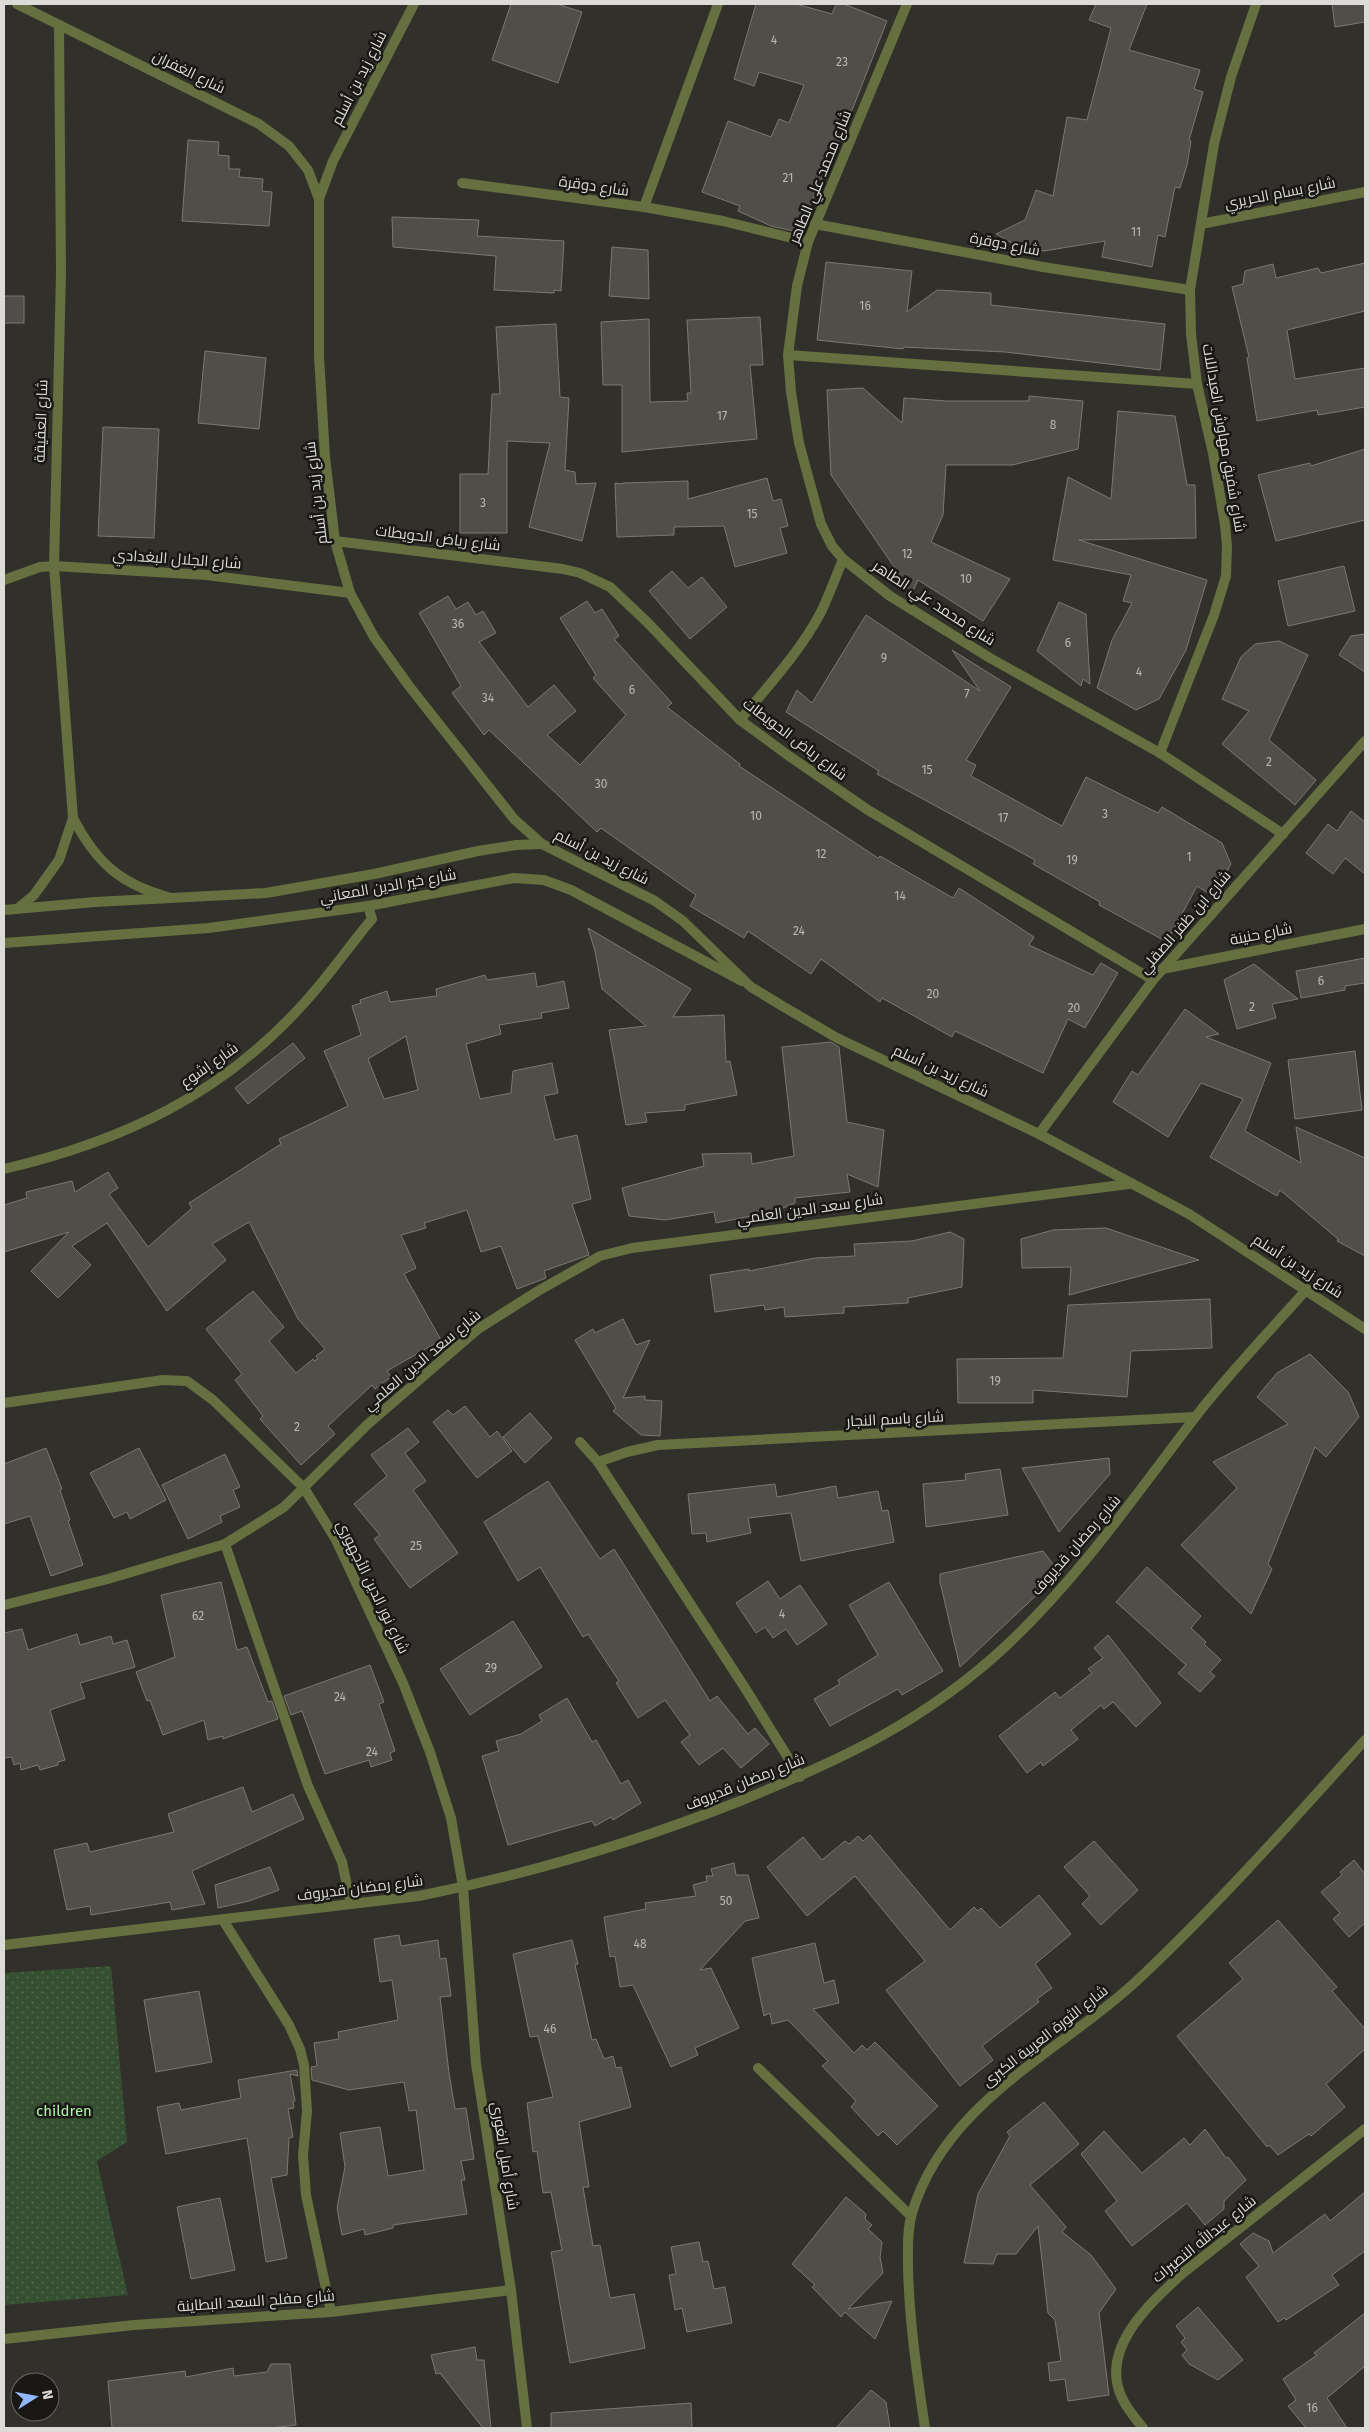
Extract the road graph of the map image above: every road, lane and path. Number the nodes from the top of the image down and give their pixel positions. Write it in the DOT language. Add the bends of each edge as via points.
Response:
graph roads {
  1 [pos="16,4"];
  2 [pos="414,4"];
  3 [pos="718,4"];
  4 [pos="907,4"];
  5 [pos="1256,4"];
  6 [pos="59,25"];
  7 [pos="462,183"];
  8 [pos="1365,192"];
  9 [pos="319,199"];
  10 [pos="644,208"];
  11 [pos="815,224"];
  12 [pos="1201,224"];
  13 [pos="808,242"];
  14 [pos="1190,290"];
  15 [pos="788,355"];
  16 [pos="1197,384"];
  17 [pos="335,541"];
  18 [pos="843,559"];
  19 [pos="54,566"];
  20 [pos="4,580"];
  21 [pos="350,593"];
  22 [pos="740,720"];
  23 [pos="1365,741"];
  24 [pos="1160,753"];
  25 [pos="73,818"];
  26 [pos="1283,834"];
  27 [pos="542,844"];
  28 [pos="171,898"];
  29 [pos="368,906"];
  30 [pos="17,909"];
  31 [pos="4,910"];
  32 [pos="1365,930"];
  33 [pos="4,943"];
  34 [pos="1162,969"];
  35 [pos="1153,980"];
  36 [pos="751,987"];
  37 [pos="1039,1134"];
  38 [pos="4,1169"];
  39 [pos="1130,1184"];
  40 [pos="1307,1289"];
  41 [pos="1365,1329"];
  42 [pos="4,1404"];
  43 [pos="1194,1417"];
  44 [pos="580,1442"];
  45 [pos="598,1462"];
  46 [pos="304,1488"];
  47 [pos="225,1544"];
  48 [pos="4,1605"];
  49 [pos="1365,1740"];
  50 [pos="800,1777"];
  51 [pos="463,1887"];
  52 [pos="350,1904"];
  53 [pos="223,1920"];
  54 [pos="4,1945"];
  55 [pos="758,2068"];
  56 [pos="1365,2129"];
  57 [pos="911,2216"];
  58 [pos="510,2290"];
  59 [pos="331,2312"];
  60 [pos="4,2339"];
  61 [pos="527,2428"];
  62 [pos="925,2428"];
  63 [pos="1143,2428"];
  1 -- 6 [label="street, شارع الغفران"];
  2 -- 9 [label="street, شارع زيد بن أسلم" via="333,161"];
  3 -- 10 [label="street"];
  4 -- 11 [label="street, شارع محمد علي الطاهر"];
  5 -- 12 [label="street, شارع شفيق مهاوش العبداللات" via="1214,144"];
  6 -- 9 [label="street, شارع الغفران" via="259,124 289,146 299,158 308,170"];
  6 -- 19 [label="street, شارع العقيقة" via="61,273"];
  7 -- 10 [label="street, شارع دوقرة"];
  8 -- 12 [label="street, شارع بسام الحريري"];
  9 -- 17 [label="street, شارع زيد بن أسلم" via="319,356 325,457"];
  10 -- 13 [label="street, شارع دوقرة" via="723,221"];
  11 -- 13 [label="street, شارع محمد علي الطاهر"];
  11 -- 14 [label="street, شارع دوقرة" via="1043,267"];
  12 -- 14 [label="street, شارع شفيق مهاوش العبداللات"];
  13 -- 15 [label="street, شارع محمد علي الطاهر" via="797,286"];
  14 -- 16 [label="street, شارع شفيق مهاوش العبداللات"];
  15 -- 16 [label="street"];
  15 -- 18 [label="street, شارع محمد علي الطاهر" via="795,418 808,481 821,524"];
  16 -- 24 [label="street, شارع شفيق مهاوش العبداللات" via="1226,525 1226,576"];
  17 -- 21 [label="street, شارع زيد بن أسلم"];
  17 -- 22 [label="street, شارع رياض الحويطات" via="563,569 595,579 610,587 648,623"];
  18 -- 22 [label="street" via="810,630"];
  18 -- 24 [label="street, شارع محمد علي الطاهر" via="890,596 941,628"];
  19 -- 20 [label="street, شارع الجلال البغدادي" via="40,567"];
  19 -- 21 [label="street, شارع الجلال البغدادي" via="206,574"];
  19 -- 25 [label="street, شارع العقيقة"];
  21 -- 27 [label="street, شارع زيد بن أسلم" via="374,637 409,686 514,818"];
  22 -- 35 [label="street, شارع رياض الحويطات" via="868,810"];
  23 -- 26 [label="street, شارع ابن ظفر الصقلي"];
  24 -- 26 [label="street, شارع محمد علي الطاهر"];
  25 -- 28 [label="street, شارع العقيقة" via="102,862 122,879 146,891"];
  25 -- 30 [label="street, شارع العقيقة" via="68,840 56,866 34,895"];
  26 -- 34 [label="street, شارع ابن ظفر الصقلي"];
  27 -- 28 [label="street, شارع خير الدين المعاني" via="478,851 266,894"];
  27 -- 36 [label="street, شارع زيد بن أسلم" via="655,901 706,940"];
  28 -- 30 [label="street, شارع خير الدين المعاني"];
  29 -- 33 [label="street, شارع خير الدين المعاني" via="209,928"];
  29 -- 36 [label="street, شارع خير الدين المعاني" via="514,878 544,880 571,890"];
  29 -- 38 [label="street, شارع إشوع" via="372,919 306,1002 263,1044 220,1079 131,1130 58,1156"];
  30 -- 31 [label="street, شارع خير الدين المعاني"];
  32 -- 34 [label="street, شارع حنينة"];
  34 -- 35 [label="street, شارع ابن ظفر الصقلي"];
  35 -- 37 [label="street, شارع ابن ظفر الصقلي"];
  36 -- 37 [label="street, شارع زيد بن أسلم" via="838,1038"];
  37 -- 39 [label="street, شارع زيد بن أسلم"];
  39 -- 40 [label="street, شارع زيد بن أسلم" via="1189,1214"];
  39 -- 46 [label="street, شارع سعد الدين العلمي" via="642,1246 600,1256 478,1329 368,1424"];
  40 -- 41 [label="street, شارع زيد بن أسلم"];
  40 -- 43 [label="street, شارع رمضان قديروف"];
  42 -- 46 [label="street, شارع نور الدين الأجهوري" via="163,1380 187,1381 212,1400"];
  43 -- 45 [label="street, شارع باسم النجار" via="658,1445"];
  43 -- 50 [label="street, شارع رمضان قديروف" via="1136,1498 1009,1642 962,1684 905,1724"];
  44 -- 45 [label="street"];
  45 -- 50 [label="street"];
  46 -- 47 [label="street, شارع سعد الدين العلمي" via="284,1507"];
  46 -- 51 [label="street, شارع نور الدين الأجهوري" via="335,1538 403,1683 451,1818"];
  47 -- 48 [label="street, شارع سعد الدين العلمي"];
  47 -- 52 [label="street" via="308,1786 342,1862"];
  49 -- 57 [label="street, شارع الثورة العربية الكبرى" via="1187,1933 1121,1996 1000,2088 970,2116 939,2154 923,2182"];
  50 -- 51 [label="street, شارع رمضان قديروف" via="680,1825 557,1864"];
  51 -- 52 [label="street, شارع رمضان قديروف"];
  51 -- 58 [label="street, شارع أميل الغوري" via="476,2064"];
  52 -- 53 [label="street, شارع رمضان قديروف"];
  53 -- 54 [label="street, شارع رمضان قديروف"];
  53 -- 59 [label="street" via="289,2025 300,2049 307,2111 303,2155 306,2195"];
  55 -- 57 [label="street"];
  56 -- 63 [label="street, شارع عبدالله النصيرات" via="1183,2273 1159,2295 1126,2335 1116,2368 1117,2384 1123,2400"];
  57 -- 62 [label="street, شارع الثورة العربية الكبرى" via="908,2280"];
  58 -- 59 [label="street, شارع مفلح السعد البطاينة"];
  58 -- 61 [label="street, شارع أميل الغوري"];
  59 -- 60 [label="street, شارع مفلح السعد البطاينة"];
}
